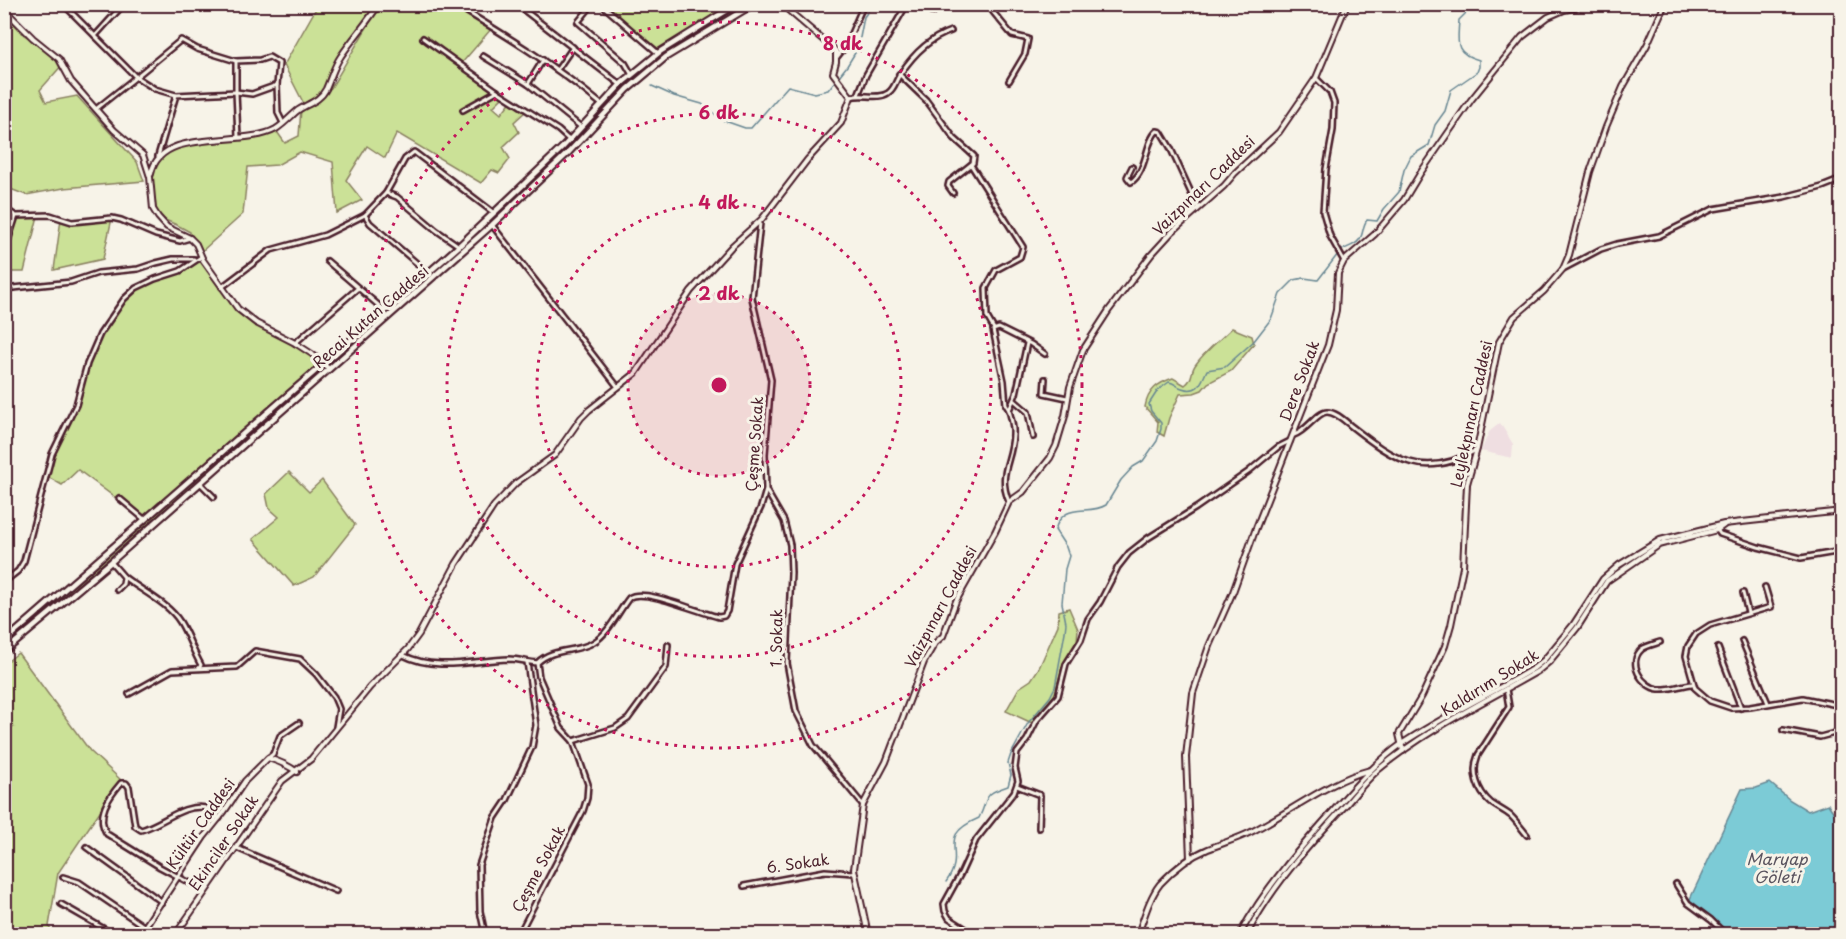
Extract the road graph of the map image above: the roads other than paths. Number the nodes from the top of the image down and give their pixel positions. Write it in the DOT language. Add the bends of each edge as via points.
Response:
graph roads {
  1 [pos="63,4"];
  2 [pos="124,4"];
  3 [pos="379,4"];
  4 [pos="454,4"];
  5 [pos="516,4"];
  6 [pos="601,4"];
  7 [pos="737,4"];
  8 [pos="754,4"];
  9 [pos="781,4"];
  10 [pos="864,4"];
  11 [pos="906,4"];
  12 [pos="919,4"];
  13 [pos="1347,4"];
  14 [pos="1665,4"];
  15 [pos="1591,5"];
  16 [pos="588,10"];
  17 [pos="5,11"];
  18 [pos="933,12"];
  19 [pos="993,12"];
  20 [pos="951,31"];
  21 [pos="95,36"];
  22 [pos="423,38"];
  23 [pos="573,47"];
  24 [pos="658,53"];
  25 [pos="483,56"];
  26 [pos="837,57"];
  27 [pos="543,60"];
  28 [pos="236,61"];
  29 [pos="557,70"];
  30 [pos="899,74"];
  31 [pos="632,75"];
  32 [pos="136,77"];
  33 [pos="1316,78"];
  34 [pos="1009,81"];
  35 [pos="528,84"];
  36 [pos="621,85"];
  37 [pos="278,86"];
  38 [pos="497,91"];
  39 [pos="236,92"];
  40 [pos="176,95"];
  41 [pos="858,95"];
  42 [pos="851,98"];
  43 [pos="602,105"];
  44 [pos="96,109"];
  45 [pos="463,110"];
  46 [pos="283,123"];
  47 [pos="581,127"];
  48 [pos="238,137"];
  49 [pos="569,140"];
  50 [pos="158,156"];
  51 [pos="970,165"];
  52 [pos="1132,166"];
  53 [pos="150,177"];
  54 [pos="1842,179"];
  55 [pos="386,193"];
  56 [pos="952,193"];
  57 [pos="4,208"];
  58 [pos="1198,208"];
  59 [pos="494,213"];
  60 [pos="365,215"];
  61 [pos="16,216"];
  62 [pos="762,219"];
  63 [pos="492,225"];
  64 [pos="190,238"];
  65 [pos="459,246"];
  66 [pos="4,253"];
  67 [pos="201,257"];
  68 [pos="195,259"];
  69 [pos="327,261"];
  70 [pos="1344,261"];
  71 [pos="1563,269"];
  72 [pos="427,272"];
  73 [pos="222,287"];
  74 [pos="358,288"];
  75 [pos="4,290"];
  76 [pos="384,310"];
  77 [pos="994,329"];
  78 [pos="296,343"];
  79 [pos="1027,343"];
  80 [pos="1045,354"];
  81 [pos="323,363"];
  82 [pos="329,369"];
  83 [pos="1046,379"];
  84 [pos="618,387"];
  85 [pos="1067,398"];
  86 [pos="1014,400"];
  87 [pos="1009,410"];
  88 [pos="1292,435"];
  89 [pos="1033,437"];
  90 [pos="1290,441"];
  91 [pos="1477,449"];
  92 [pos="200,483"];
  93 [pos="766,490"];
  94 [pos="214,497"];
  95 [pos="119,498"];
  96 [pos="1009,502"];
  97 [pos="1842,511"];
  98 [pos="144,519"];
  99 [pos="1715,528"];
  100 [pos="1842,551"];
  101 [pos="111,562"];
  102 [pos="124,577"];
  103 [pos="4,582"];
  104 [pos="1765,587"];
  105 [pos="117,590"];
  106 [pos="1743,593"];
  107 [pos="1748,613"];
  108 [pos="1742,641"];
  109 [pos="4,642"];
  110 [pos="1660,642"];
  111 [pos="668,645"];
  112 [pos="1718,648"];
  113 [pos="4,651"];
  114 [pos="403,655"];
  115 [pos="527,662"];
  116 [pos="537,663"];
  117 [pos="199,668"];
  118 [pos="1692,683"];
  119 [pos="1505,687"];
  120 [pos="129,694"];
  121 [pos="1768,704"];
  122 [pos="1842,706"];
  123 [pos="1741,708"];
  124 [pos="299,723"];
  125 [pos="336,729"];
  126 [pos="1783,730"];
  127 [pos="1842,731"];
  128 [pos="573,741"];
  129 [pos="1401,744"];
  130 [pos="1403,751"];
  131 [pos="267,758"];
  132 [pos="1370,769"];
  133 [pos="1377,771"];
  134 [pos="297,772"];
  135 [pos="1017,786"];
  136 [pos="863,805"];
  137 [pos="220,818"];
  138 [pos="1039,828"];
  139 [pos="1527,835"];
  140 [pos="86,847"];
  141 [pos="237,848"];
  142 [pos="1190,859"];
  143 [pos="854,873"];
  144 [pos="179,876"];
  145 [pos="63,877"];
  146 [pos="1676,884"];
  147 [pos="744,886"];
  148 [pos="206,891"];
  149 [pos="336,891"];
  150 [pos="162,903"];
  151 [pos="61,904"];
  152 [pos="144,927"];
  153 [pos="113,934"];
  154 [pos="140,934"];
  155 [pos="176,934"];
  156 [pos="485,934"];
  157 [pos="519,934"];
  158 [pos="868,934"];
  159 [pos="974,934"];
  160 [pos="1138,934"];
  161 [pos="1240,934"];
  162 [pos="1247,934"];
  163 [pos="1725,934"];
  1 -- 21 [label="street"];
  2 -- 21 [label="street"];
  3 -- 46 [label="street" via="336,63 325,91"];
  4 -- 27 [label="street"];
  5 -- 23 [label="street"];
  6 -- 24 [label="street"];
  7 -- 24 [label="main road, Recai Kutan Caddesi"];
  8 -- 63 [label="main road, Recai Kutan Caddesi" via="666,57 628,89"];
  9 -- 26 [label="street" via="832,47"];
  10 -- 26 [label="street"];
  11 -- 41 [label="street"];
  12 -- 18 [label="street"];
  13 -- 33 [label="street, Vaizpınarı Caddesi"];
  14 -- 71 [label="street, Leylekpınarı Caddesi" via="1606,127"];
  15 -- 70 [label="street" via="1548,17 1522,37 1471,100 1404,200 1376,234"];
  16 -- 31 [label="street" via="578,22 625,63"];
  17 -- 44 [label="street" via="59,58 71,81"];
  19 -- 34 [label="street" via="1012,35 1028,39 1025,54"];
  20 -- 30 [label="street" via="927,44"];
  21 -- 32 [label="street"];
  22 -- 38 [label="street"];
  23 -- 29 [label="street"];
  23 -- 36 [label="street"];
  24 -- 31 [label="main road, Recai Kutan Caddesi"];
  25 -- 35 [label="street"];
  26 -- 42 [label="street" via="834,77"];
  27 -- 29 [label="street"];
  27 -- 35 [label="street"];
  28 -- 32 [label="street" via="181,40"];
  28 -- 37 [label="street" via="269,57 279,63"];
  28 -- 39 [label="street"];
  29 -- 43 [label="street"];
  30 -- 41 [label="street" via="888,94"];
  30 -- 51 [label="street" via="974,156"];
  31 -- 36 [label="main road, Recai Kutan Caddesi"];
  32 -- 40 [label="street" via="155,89"];
  32 -- 44 [label="street"];
  33 -- 58 [label="street, Vaizpınarı Caddesi" via="1279,132"];
  33 -- 70 [label="street" via="1330,92 1334,103 1323,212 1330,236"];
  35 -- 47 [label="street"];
  36 -- 43 [label="main road, Recai Kutan Caddesi"];
  37 -- 39 [label="street" via="252,94"];
  37 -- 46 [label="street" via="278,113"];
  38 -- 45 [label="street"];
  38 -- 49 [label="street"];
  39 -- 40 [label="street"];
  39 -- 48 [label="street"];
  40 -- 50 [label="street"];
  41 -- 42 [label="street"];
  42 -- 62 [label="street, Ekinciler Sokak" via="841,123"];
  43 -- 47 [label="main road, Recai Kutan Caddesi"];
  44 -- 53 [label="street" via="143,155"];
  46 -- 48 [label="street" via="262,134"];
  47 -- 49 [label="main road, Recai Kutan Caddesi"];
  48 -- 50 [label="street" via="181,145"];
  49 -- 59 [label="main road, Recai Kutan Caddesi"];
  50 -- 53 [label="street"];
  51 -- 56 [label="street" via="949,182"];
  51 -- 77 [label="street" via="1023,247 1020,257 996,270 986,288 987,317"];
  52 -- 58 [label="street" via="1127,177 1131,182 1148,154 1153,135 1161,132"];
  53 -- 64 [label="street" via="153,209 158,217 167,227"];
  54 -- 71 [label="street" via="1784,197 1713,209 1653,238 1601,249"];
  55 -- 59 [label="street" via="405,159 414,152"];
  55 -- 60 [label="street"];
  55 -- 65 [label="street" via="397,197"];
  57 -- 61 [label="street"];
  58 -- 85 [label="street, Vaizpınarı Caddesi" via="1151,255 1109,310 1083,350"];
  59 -- 65 [label="main road, Recai Kutan Caddesi"];
  60 -- 72 [label="street"];
  60 -- 73 [label="street" via="325,235 271,250"];
  61 -- 64 [label="street" via="50,215 72,222 112,218 156,236 180,241"];
  61 -- 66 [label="street"];
  62 -- 84 [label="street, Ekinciler Sokak" via="696,285 641,367"];
  62 -- 93 [label="street, Çeşme Sokak" via="752,298 771,380"];
  63 -- 82 [label="main road, Recai Kutan Caddesi"];
  63 -- 84 [label="street"];
  64 -- 67 [label="street"];
  65 -- 72 [label="main road, Recai Kutan Caddesi"];
  67 -- 68 [label="street"];
  67 -- 73 [label="street"];
  68 -- 75 [label="street" via="173,259 71,282"];
  68 -- 103 [label="street" via="180,271 136,288 100,334 87,363 76,405 52,454 24,561"];
  69 -- 74 [label="street"];
  70 -- 88 [label="street, Dere Sokak" via="1338,273 1335,318 1328,345"];
  71 -- 91 [label="street, Leylekpınarı Caddesi" via="1514,317 1501,337"];
  72 -- 76 [label="main road, Recai Kutan Caddesi"];
  73 -- 78 [label="street" via="244,314"];
  74 -- 76 [label="street"];
  74 -- 78 [label="street"];
  76 -- 81 [label="main road, Recai Kutan Caddesi"];
  77 -- 79 [label="street"];
  77 -- 87 [label="street"];
  78 -- 81 [label="street"];
  79 -- 80 [label="street"];
  79 -- 86 [label="street"];
  81 -- 82 [label="street"];
  81 -- 98 [label="main road, Recai Kutan Caddesi"];
  82 -- 92 [label="main road, Recai Kutan Caddesi"];
  83 -- 85 [label="street" via="1044,393"];
  84 -- 114 [label="street, Ekinciler Sokak" via="581,418 555,455 516,483 494,506"];
  85 -- 96 [label="street, Vaizpınarı Caddesi" via="1062,428 1050,458 1023,492"];
  86 -- 87 [label="street"];
  86 -- 89 [label="street" via="1028,412"];
  87 -- 96 [label="street" via="1013,438 1003,485"];
  88 -- 90 [label="street, Dere Sokak"];
  88 -- 91 [label="street" via="1329,412 1389,455 1420,464 1452,462"];
  90 -- 135 [label="street" via="1158,531 1124,559 1086,623 1064,670 1058,696 1037,720 1017,753"];
  90 -- 142 [label="street, Dere Sokak" via="1193,693 1186,757"];
  91 -- 129 [label="street, Leylekpınarı Caddesi" via="1467,484 1463,567 1451,625 1422,696 1399,734"];
  92 -- 94 [label="street"];
  92 -- 101 [label="main road, Recai Kutan Caddesi"];
  93 -- 116 [label="street, Çeşme Sokak" via="735,564 724,616 634,595 595,642 560,651"];
  93 -- 136 [label="street, 1. Sokak" via="784,521 790,545 787,663 796,711 813,745"];
  95 -- 98 [label="street"];
  96 -- 136 [label="street, Vaizpınarı Caddesi" via="956,601 944,636 924,662 886,762"];
  97 -- 99 [label="street, Kaldırım Sokak"];
  98 -- 109 [label="main road, Recai Kutan Caddesi"];
  99 -- 100 [label="street" via="1720,534 1801,558"];
  99 -- 119 [label="street, Kaldırım Sokak" via="1660,540 1610,572 1544,660"];
  101 -- 102 [label="street"];
  101 -- 113 [label="main road, Recai Kutan Caddesi"];
  102 -- 105 [label="street"];
  102 -- 117 [label="street" via="180,621"];
  104 -- 107 [label="street" via="1771,607"];
  106 -- 107 [label="street"];
  107 -- 118 [label="street" via="1710,625 1691,640 1686,656"];
  108 -- 121 [label="street"];
  110 -- 118 [label="street" via="1643,648 1637,656 1635,663 1641,679 1659,689"];
  111 -- 128 [label="street" via="666,667 628,719 615,728"];
  112 -- 123 [label="street"];
  114 -- 115 [label="street" via="438,663 510,659"];
  114 -- 125 [label="street, Ekinciler Sokak"];
  115 -- 116 [label="street"];
  115 -- 156 [label="street" via="535,734 520,774 495,818 479,865"];
  116 -- 128 [label="street, Çeşme Sokak" via="538,677 561,728"];
  117 -- 120 [label="street" via="172,670"];
  117 -- 125 [label="street" via="237,667 255,651 300,659 334,697 339,709"];
  118 -- 123 [label="street" via="1715,704"];
  119 -- 129 [label="street, Kaldırım Sokak" via="1456,710"];
  119 -- 130 [label="street, Kaldırım Sokak"];
  119 -- 139 [label="street" via="1509,707 1478,755 1475,773 1487,798 1512,817"];
  121 -- 122 [label="street" via="1803,698"];
  121 -- 123 [label="street"];
  124 -- 131 [label="street" via="280,736 273,754"];
  125 -- 134 [label="street, Ekinciler Sokak"];
  126 -- 127 [label="street" via="1820,737"];
  128 -- 157 [label="street, Çeşme Sokak" via="588,784 586,801"];
  129 -- 130 [label="street"];
  129 -- 132 [label="street, Kaldırım Sokak"];
  130 -- 133 [label="street, Kaldırım Sokak"];
  131 -- 134 [label="street"];
  131 -- 137 [label="street, Kültür Caddesi" via="245,781"];
  132 -- 133 [label="street"];
  132 -- 142 [label="street, Kaldırım Sokak" via="1322,791 1252,832"];
  132 -- 161 [label="street" via="1296,852"];
  133 -- 162 [label="street, Kaldırım Sokak" via="1287,874"];
  134 -- 141 [label="street, Ekinciler Sokak" via="288,775 271,795"];
  135 -- 138 [label="street" via="1040,795"];
  135 -- 159 [label="street" via="976,840 944,904 950,918"];
  136 -- 143 [label="street, Vaizpınarı Caddesi"];
  137 -- 144 [label="street, Kültür Caddesi"];
  137 -- 144 [label="street" via="198,807 141,830 135,826 129,787 121,783 116,789 103,809 102,827 107,834"];
  140 -- 150 [label="street"];
  141 -- 148 [label="street, Ekinciler Sokak"];
  141 -- 149 [label="street"];
  142 -- 160 [label="street, Kaldırım Sokak" via="1156,890"];
  143 -- 147 [label="street, 6. Sokak" via="825,871"];
  143 -- 158 [label="street, Vaizpınarı Caddesi"];
  144 -- 148 [label="street"];
  144 -- 150 [label="street, Kültür Caddesi"];
  145 -- 152 [label="street" via="79,882"];
  146 -- 163 [label="street" via="1688,903"];
  148 -- 155 [label="street, Ekinciler Sokak"];
  150 -- 152 [label="street, Kültür Caddesi"];
  151 -- 153 [label="street"];
  152 -- 154 [label="street, Kültür Caddesi"];
}
